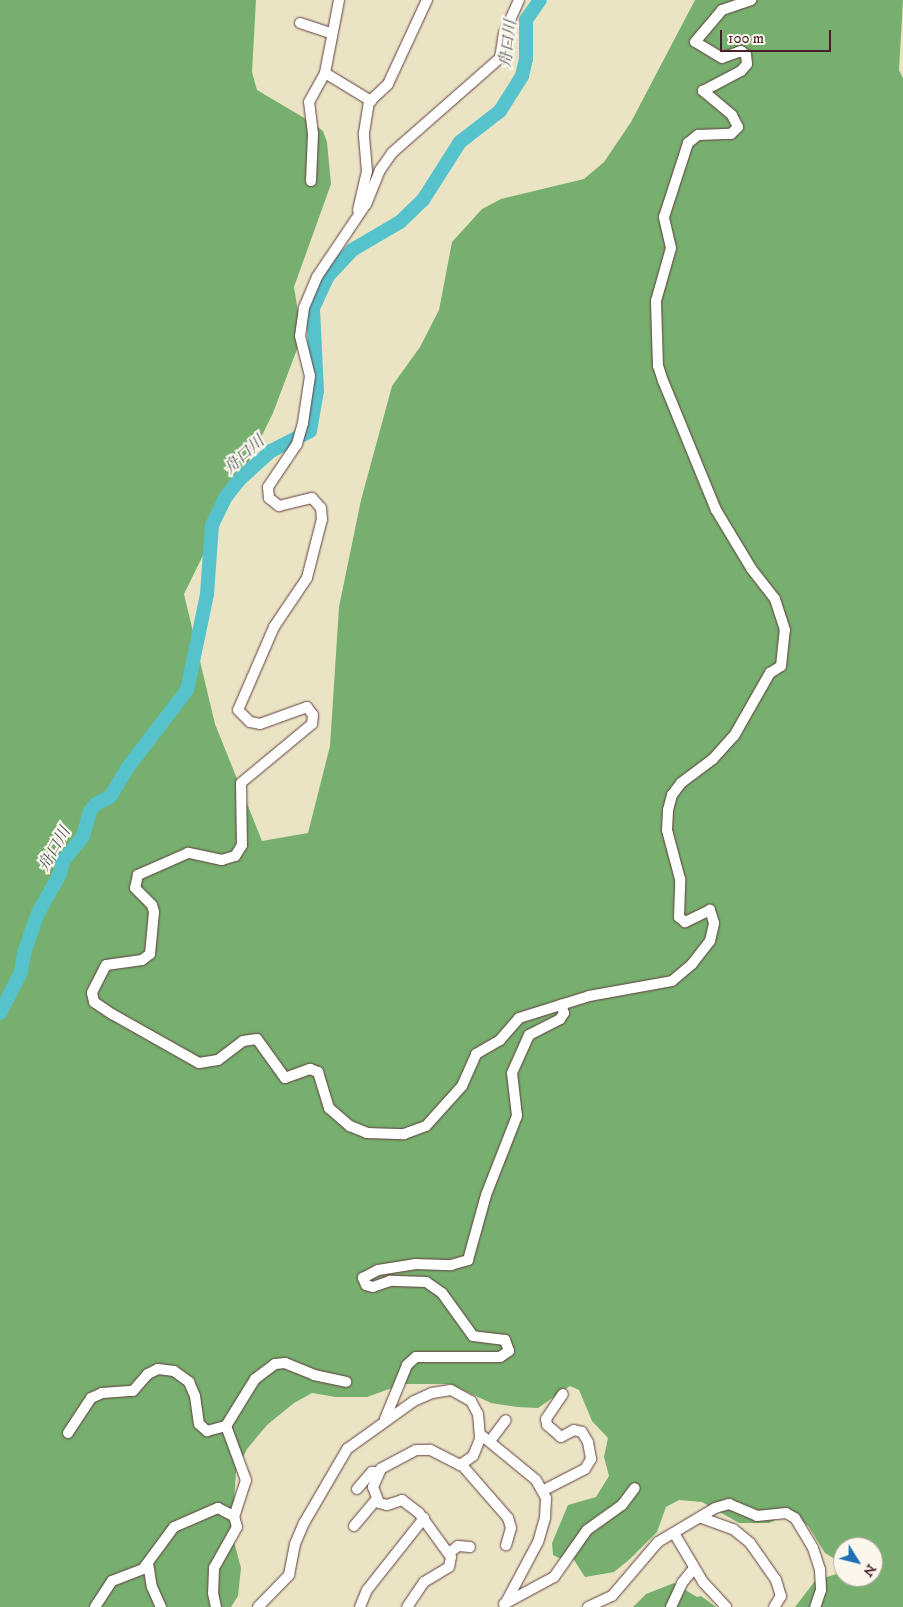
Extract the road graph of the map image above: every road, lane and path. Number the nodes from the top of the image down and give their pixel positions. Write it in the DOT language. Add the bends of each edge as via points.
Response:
graph roads {
  1 [pos="339,0"];
  2 [pos="428,0"];
  3 [pos="519,0"];
  4 [pos="751,0"];
  5 [pos="300,23"];
  6 [pos="330,33"];
  7 [pos="325,73"];
  8 [pos="371,101"];
  9 [pos="311,181"];
  10 [pos="358,214"];
  11 [pos="561,1005"];
  12 [pos="346,1382"];
  13 [pos="563,1394"];
  14 [pos="385,1419"];
  15 [pos="506,1420"];
  16 [pos="226,1426"];
  17 [pos="68,1433"];
  18 [pos="480,1434"];
  19 [pos="490,1441"];
  20 [pos="461,1464"];
  21 [pos="379,1472"];
  22 [pos="635,1488"];
  23 [pos="357,1489"];
  24 [pos="544,1490"];
  25 [pos="376,1500"];
  26 [pos="234,1516"];
  27 [pos="424,1518"];
  28 [pos="702,1518"];
  29 [pos="354,1526"];
  30 [pos="674,1533"];
  31 [pos="506,1545"];
  32 [pos="470,1547"];
  33 [pos="449,1553"];
  34 [pos="148,1563"];
  35 [pos="694,1568"];
  36 [pos="502,1605"];
  37 [pos="95,1607"];
  38 [pos="161,1607"];
  39 [pos="216,1607"];
  40 [pos="258,1607"];
  41 [pos="360,1607"];
  42 [pos="406,1607"];
  43 [pos="588,1607"];
  44 [pos="671,1607"];
  45 [pos="726,1607"];
  46 [pos="774,1607"];
  47 [pos="815,1607"];
  1 -- 6 [label="street"];
  2 -- 8 [label="street" via="388,84"];
  3 -- 10 [label="street" via="504,33 500,58 392,153"];
  4 -- 11 [label="street" via="722,10 695,42 722,58 743,51 747,64 736,74 704,90 736,119 737,130 731,134 704,134 692,138 664,217 663,225 671,244 666,274 656,301 658,366 716,510 780,609 785,630 782,662 770,673 734,736 714,759 681,783 669,805 667,826 680,879 679,917 684,922 708,910 713,912 714,923 706,946 672,980 589,996"];
  5 -- 6 [label="street"];
  6 -- 7 [label="street"];
  7 -- 8 [label="street"];
  7 -- 9 [label="street" via="309,102 313,134"];
  8 -- 10 [label="street" via="364,133 367,171"];
  10 -- 11 [label="street" via="331,253 304,308 300,336 310,376 304,424 297,444 268,487 269,498 278,506 312,498 322,508 322,519 307,578 274,627 238,706 244,718 256,723 268,722 307,707 314,719 308,729 241,783 242,845 235,856 222,860 188,853 138,875 135,888 154,912 150,954 142,960 106,965 93,988 92,997 112,1014 199,1063 218,1060 243,1041 257,1040 285,1078 310,1069 318,1072 326,1104 350,1126 367,1133 392,1135 426,1126 462,1086 476,1054 500,1040 519,1018"];
  11 -- 14 [label="street" via="563,1016 530,1035 515,1066 512,1080 518,1108 488,1188 468,1260 451,1265 415,1264 378,1270 363,1278 366,1285 373,1287 398,1280 426,1282 442,1293 472,1336 505,1340 509,1351 500,1357 416,1357 406,1365"];
  12 -- 16 [label="street" via="314,1375 285,1363 275,1364 255,1379"];
  13 -- 24 [label="street" via="546,1424 561,1437 574,1430 582,1432 591,1458 585,1469"];
  14 -- 18 [label="street" via="419,1399 451,1390 475,1407"];
  14 -- 40 [label="street" via="342,1455 301,1529 289,1574"];
  15 -- 19 [label="street"];
  16 -- 17 [label="street" via="207,1431 201,1428 189,1382 174,1371 158,1369 148,1374 133,1391 102,1393 91,1398"];
  16 -- 26 [label="street" via="246,1480"];
  18 -- 19 [label="street"];
  18 -- 20 [label="street" via="477,1449"];
  19 -- 24 [label="street"];
  20 -- 21 [label="street" via="430,1450 416,1450"];
  20 -- 31 [label="street" via="508,1518 511,1528"];
  21 -- 23 [label="street" via="372,1472"];
  21 -- 25 [label="street" via="373,1487"];
  22 -- 36 [label="street" via="622,1505 587,1530 554,1578"];
  24 -- 36 [label="street" via="547,1504 543,1530 529,1563"];
  25 -- 27 [label="street" via="387,1505 402,1500"];
  25 -- 29 [label="street"];
  26 -- 34 [label="street" via="218,1508 181,1523 169,1532"];
  26 -- 39 [label="street" via="236,1534 214,1568"];
  27 -- 33 [label="street"];
  27 -- 41 [label="street" via="367,1590"];
  28 -- 30 [label="street"];
  28 -- 46 [label="street" via="733,1529 750,1543 776,1580 781,1596"];
  28 -- 47 [label="street" via="715,1508 729,1504 757,1516 786,1513 795,1518 819,1563 821,1590"];
  30 -- 35 [label="street"];
  30 -- 43 [label="street" via="652,1546 612,1596"];
  32 -- 33 [label="street" via="458,1546"];
  33 -- 42 [label="street" via="448,1567 424,1582"];
  34 -- 37 [label="street" via="143,1569 112,1581"];
  34 -- 38 [label="street" via="152,1587"];
  35 -- 44 [label="street" via="682,1583"];
  35 -- 45 [label="street"];
}
